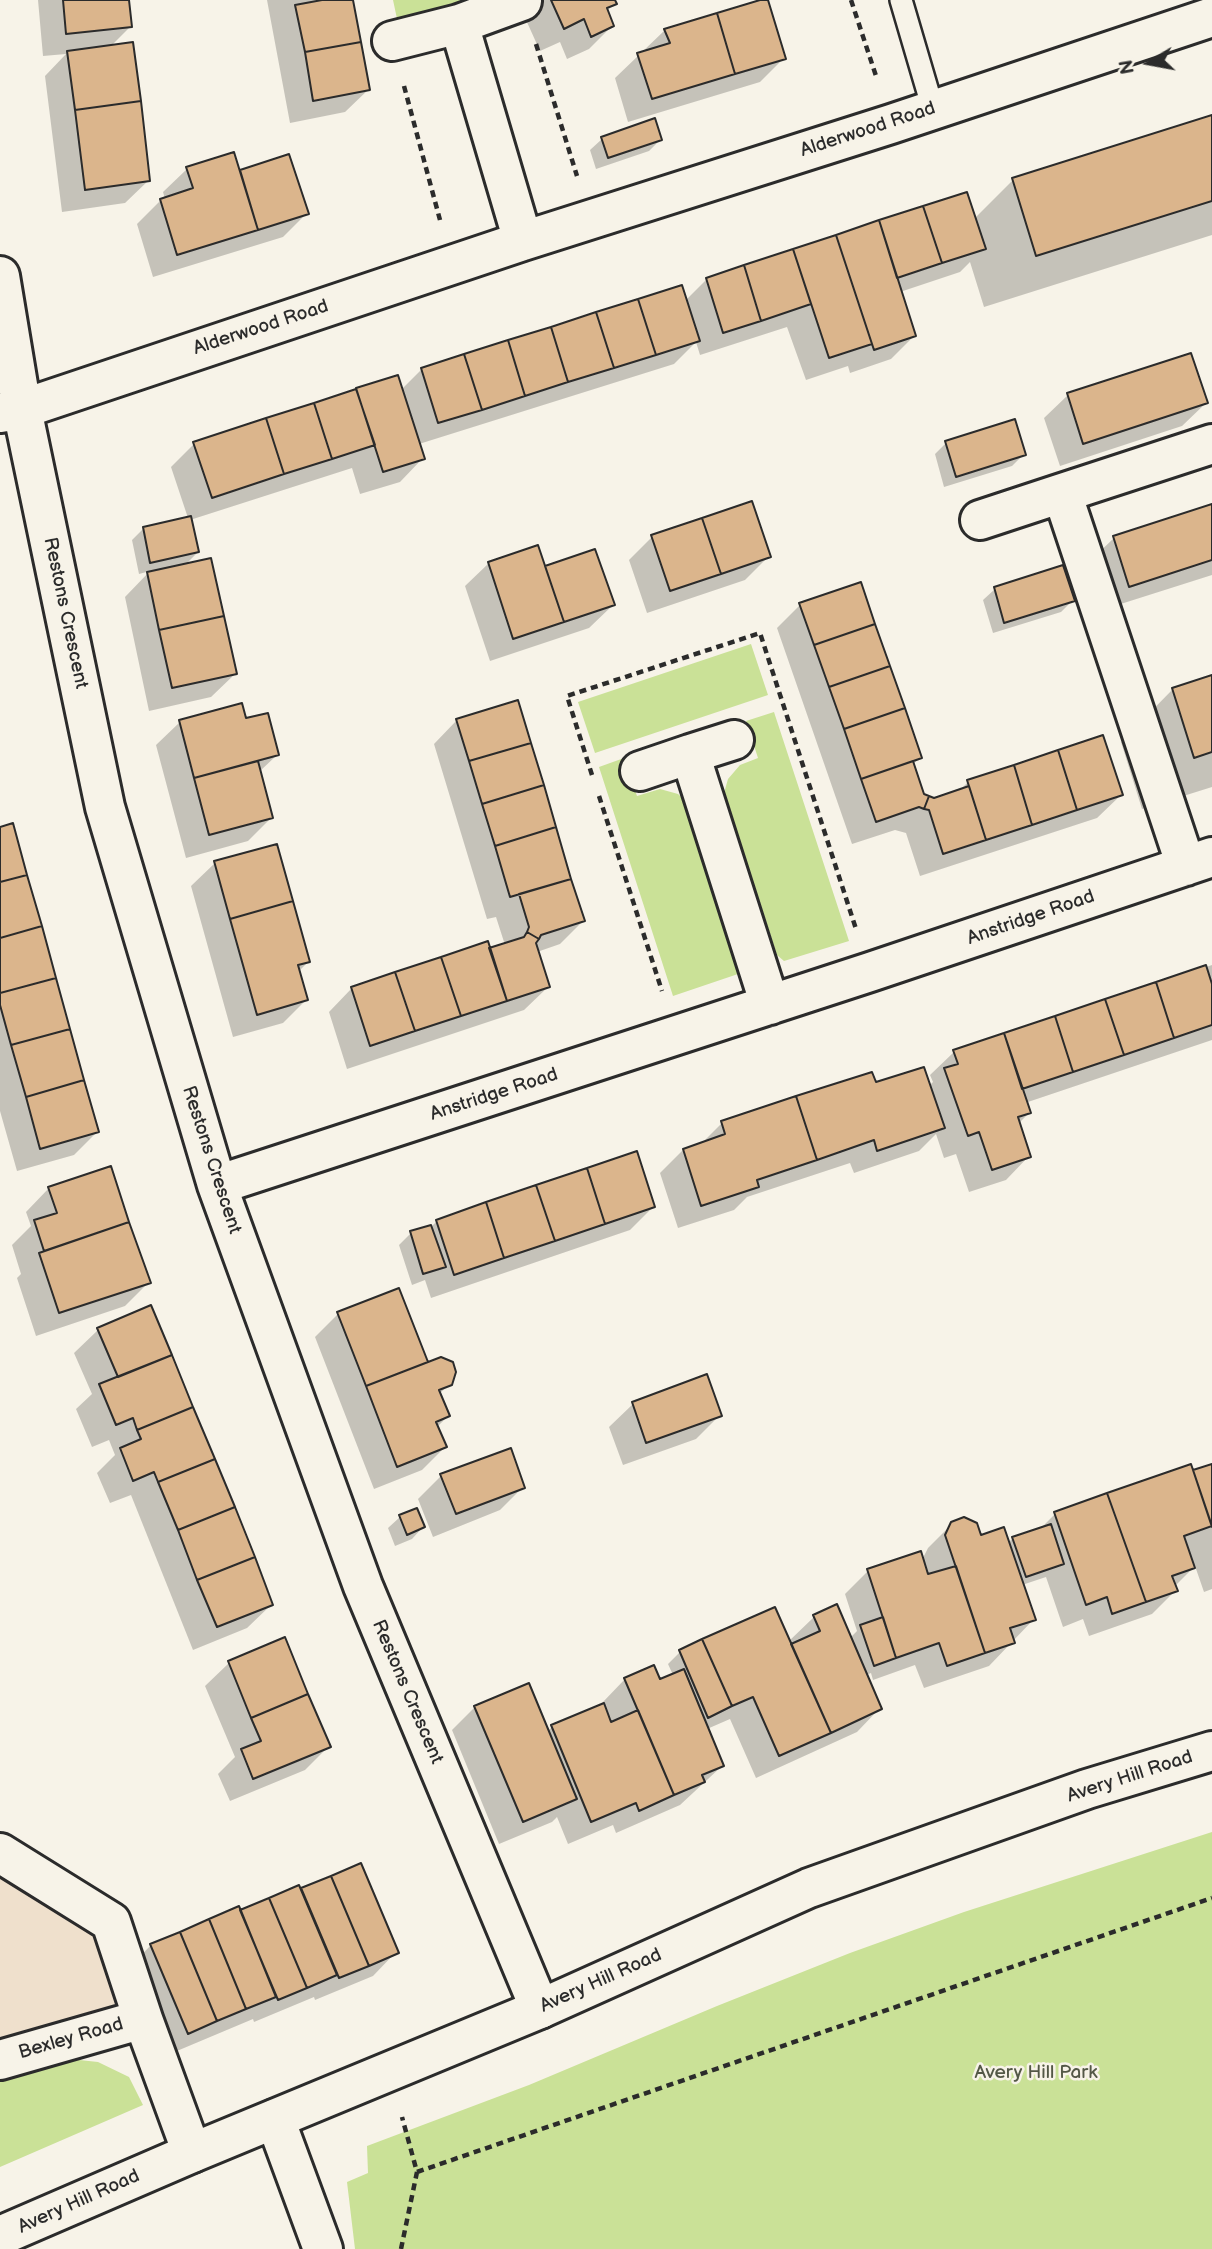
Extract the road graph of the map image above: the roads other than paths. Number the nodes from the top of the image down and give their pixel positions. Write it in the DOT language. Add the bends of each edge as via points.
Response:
graph roads {
  1 [pos="901,0"];
  2 [pos="522,1"];
  3 [pos="1212,17"];
  4 [pos="459,24"];
  5 [pos="391,41"];
  6 [pos="933,109"];
  7 [pos="523,241"];
  8 [pos="0,276"];
  9 [pos="11,411"];
  10 [pos="1212,444"];
  11 [pos="1062,493"];
  12 [pos="980,520"];
  13 [pos="734,740"];
  14 [pos="690,754"];
  15 [pos="640,771"];
  16 [pos="1199,861"];
  17 [pos="770,1005"];
  18 [pos="217,1185"];
  19 [pos="1212,1751"];
  20 [pos="0,1853"];
  21 [pos="540,2009"];
  22 [pos="143,2019"];
  23 [pos="0,2060"];
  24 [pos="275,2119"];
  25 [pos="192,2153"];
  26 [pos="0,2236"];
  27 [pos="323,2249"];
  1 -- 6 [label="lane"];
  2 -- 4 [label="street"];
  3 -- 6 [label="street, Alderwood Road"];
  4 -- 5 [label="street"];
  4 -- 7 [label="street"];
  6 -- 7 [label="street, Alderwood Road"];
  7 -- 9 [label="street, Alderwood Road"];
  8 -- 9 [label="street, Restons Crescent"];
  9 -- 18 [label="street, Restons Crescent" via="105,807"];
  10 -- 11 [label="street"];
  11 -- 12 [label="street"];
  11 -- 16 [label="street"];
  13 -- 14 [label="street"];
  14 -- 15 [label="street"];
  14 -- 17 [label="street"];
  16 -- 17 [label="street, Anstridge Road"];
  17 -- 18 [label="street, Anstridge Road"];
  18 -- 21 [label="street, Restons Crescent" via="363,1586"];
  19 -- 21 [label="street, Avery Hill Road" via="1087,1789 808,1888"];
  20 -- 22 [label="street, Bexley Road" via="111,1923"];
  21 -- 24 [label="street, Avery Hill Road"];
  22 -- 23 [label="street, Bexley Road"];
  22 -- 25 [label="street, Bexley Road"];
  24 -- 25 [label="street, Avery Hill Road"];
  24 -- 27 [label="street"];
  25 -- 26 [label="street, Avery Hill Road"];
}
